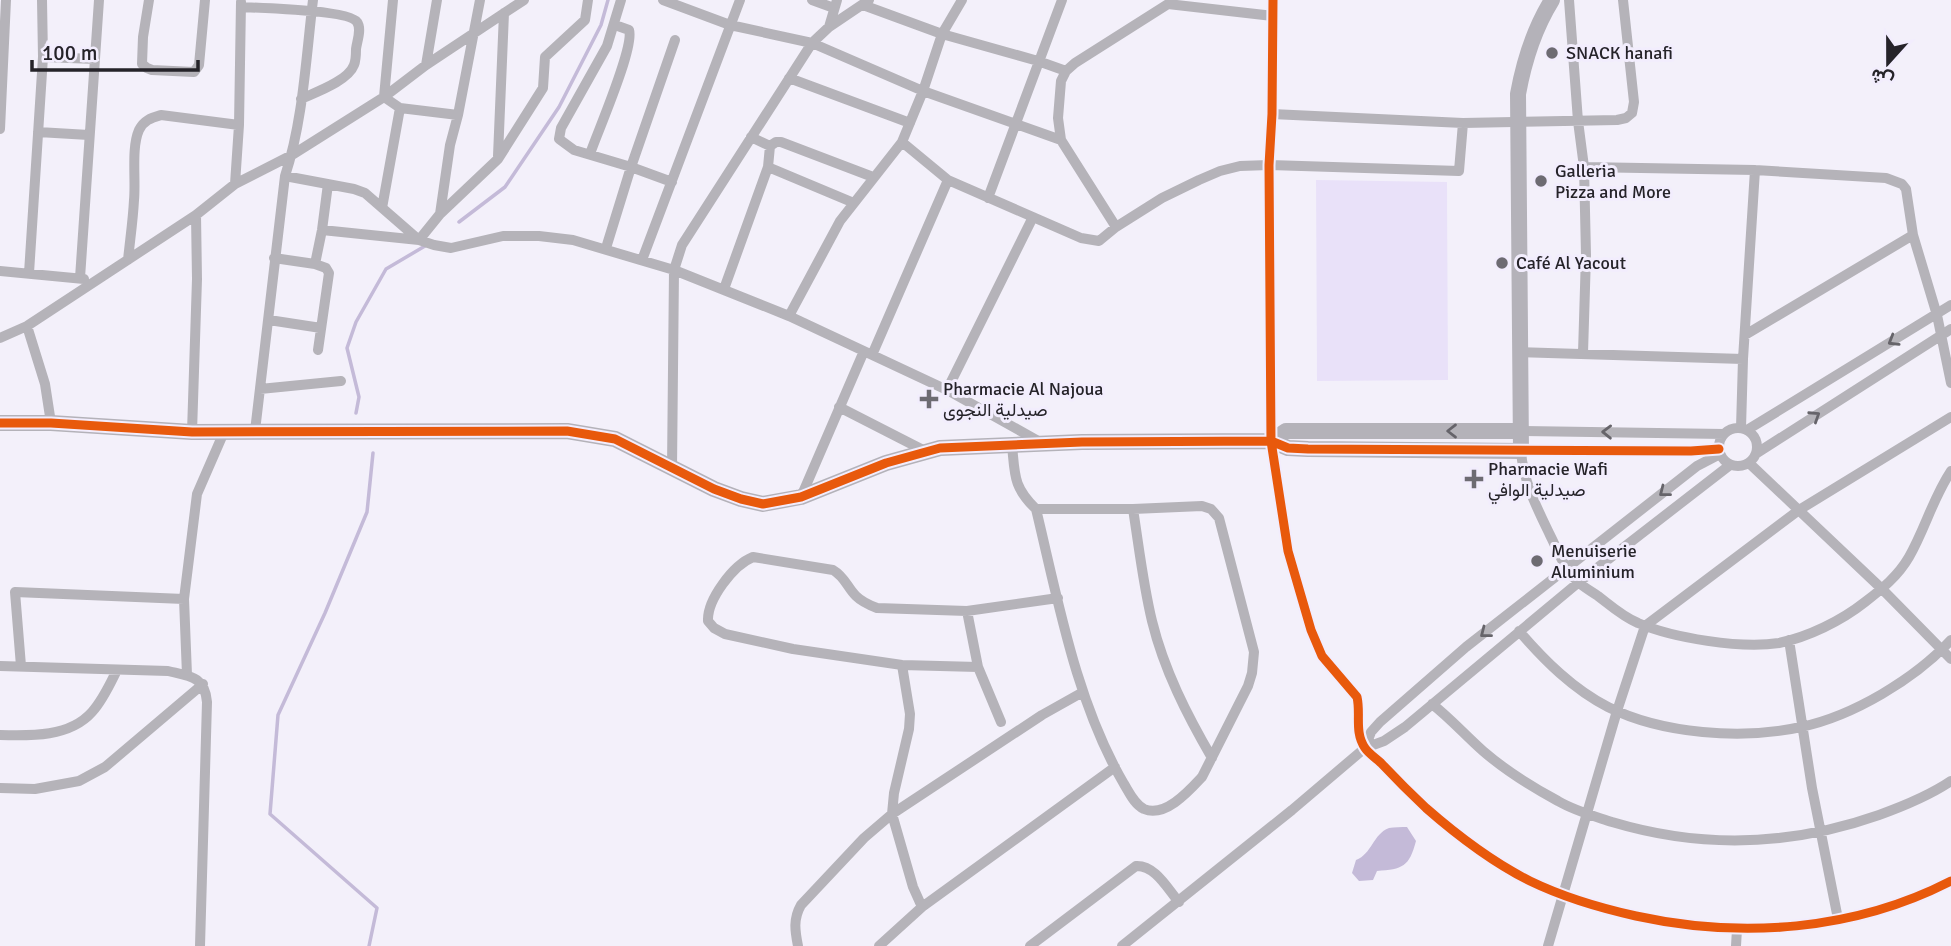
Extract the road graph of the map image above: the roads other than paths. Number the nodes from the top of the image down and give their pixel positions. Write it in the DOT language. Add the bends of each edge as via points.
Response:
graph roads {
  1 [pos="6,0"];
  2 [pos="42,0"];
  3 [pos="99,0"];
  4 [pos="149,0"];
  5 [pos="205,0"];
  6 [pos="393,0"];
  7 [pos="437,0"];
  8 [pos="480,0"];
  9 [pos="524,0"];
  10 [pos="588,0"];
  11 [pos="621,0"];
  12 [pos="663,0"];
  13 [pos="740,0"];
  14 [pos="812,0"];
  15 [pos="962,0"];
  16 [pos="1062,0"];
  17 [pos="1273,0"];
  18 [pos="1552,0"];
  19 [pos="1570,0"];
  20 [pos="1623,0"];
  21 [pos="866,2"];
  22 [pos="1167,2"];
  23 [pos="1191,3"];
  24 [pos="241,4"];
  25 [pos="836,4"];
  26 [pos="313,6"];
  27 [pos="505,13"];
  28 [pos="1273,16"];
  29 [pos="615,25"];
  30 [pos="730,25"];
  31 [pos="829,27"];
  32 [pos="474,33"];
  33 [pos="942,34"];
  34 [pos="675,40"];
  35 [pos="812,43"];
  36 [pos="43,57"];
  37 [pos="95,59"];
  38 [pos="1038,61"];
  39 [pos="426,65"];
  40 [pos="1066,71"];
  41 [pos="789,78"];
  42 [pos="923,91"];
  43 [pos="384,97"];
  44 [pos="301,99"];
  45 [pos="400,108"];
  46 [pos="1272,114"];
  47 [pos="458,115"];
  48 [pos="1518,121"];
  49 [pos="1578,121"];
  50 [pos="910,123"];
  51 [pos="1463,123"];
  52 [pos="239,125"];
  53 [pos="1015,125"];
  54 [pos="0,129"];
  55 [pos="38,132"];
  56 [pos="89,135"];
  57 [pos="751,137"];
  58 [pos="1061,140"];
  59 [pos="902,142"];
  60 [pos="770,146"];
  61 [pos="590,154"];
  62 [pos="292,155"];
  63 [pos="498,159"];
  64 [pos="1269,165"];
  65 [pos="631,167"];
  66 [pos="768,167"];
  67 [pos="1584,167"];
  68 [pos="1755,170"];
  69 [pos="285,176"];
  70 [pos="873,177"];
  71 [pos="948,180"];
  72 [pos="672,182"];
  73 [pos="234,184"];
  74 [pos="328,184"];
  75 [pos="988,198"];
  76 [pos="854,202"];
  77 [pos="382,208"];
  78 [pos="440,214"];
  79 [pos="196,215"];
  80 [pos="1033,217"];
  81 [pos="1116,227"];
  82 [pos="322,230"];
  83 [pos="1913,235"];
  84 [pos="419,240"];
  85 [pos="606,248"];
  86 [pos="274,258"];
  87 [pos="128,260"];
  88 [pos="642,260"];
  89 [pos="315,264"];
  90 [pos="674,270"];
  91 [pos="0,271"];
  92 [pos="29,273"];
  93 [pos="80,278"];
  94 [pos="96,280"];
  95 [pos="724,289"];
  96 [pos="1951,305"];
  97 [pos="1937,314"];
  98 [pos="789,316"];
  99 [pos="269,320"];
  100 [pos="27,326"];
  101 [pos="321,328"];
  102 [pos="1946,332"];
  103 [pos="1745,335"];
  104 [pos="0,338"];
  105 [pos="318,350"];
  106 [pos="1519,352"];
  107 [pos="868,353"];
  108 [pos="1583,353"];
  109 [pos="1948,353"];
  110 [pos="1743,359"];
  111 [pos="341,381"];
  112 [pos="1951,383"];
  113 [pos="260,389"];
  114 [pos="947,390"];
  115 [pos="839,407"];
  116 [pos="1951,417"];
  117 [pos="0,423"];
  118 [pos="51,423"];
  119 [pos="1744,429"];
  120 [pos="255,431"];
  121 [pos="1520,431"];
  122 [pos="192,432"];
  123 [pos="224,432"];
  124 [pos="1724,434"];
  125 [pos="1271,441"];
  126 [pos="1042,443"];
  127 [pos="1012,444"];
  128 [pos="1521,450"];
  129 [pos="1691,451"];
  130 [pos="927,452"];
  131 [pos="1719,452"];
  132 [pos="1757,453"];
  133 [pos="1749,463"];
  134 [pos="1730,465"];
  135 [pos="1697,466"];
  136 [pos="672,468"];
  137 [pos="1951,471"];
  138 [pos="802,497"];
  139 [pos="1036,509"];
  140 [pos="1133,509"];
  141 [pos="1800,510"];
  142 [pos="1566,568"];
  143 [pos="1578,582"];
  144 [pos="1882,589"];
  145 [pos="1058,598"];
  146 [pos="184,599"];
  147 [pos="967,611"];
  148 [pos="1645,626"];
  149 [pos="1519,631"];
  150 [pos="1789,640"];
  151 [pos="1951,640"];
  152 [pos="1942,650"];
  153 [pos="1951,659"];
  154 [pos="902,664"];
  155 [pos="0,666"];
  156 [pos="22,666"];
  157 [pos="978,667"];
  158 [pos="117,670"];
  159 [pos="187,676"];
  160 [pos="203,684"];
  161 [pos="1083,692"];
  162 [pos="1432,704"];
  163 [pos="1617,711"];
  164 [pos="1001,722"];
  165 [pos="1802,727"];
  166 [pos="0,735"];
  167 [pos="1365,748"];
  168 [pos="1212,758"];
  169 [pos="1115,767"];
  170 [pos="1951,781"];
  171 [pos="0,789"];
  172 [pos="892,814"];
  173 [pos="1588,814"];
  174 [pos="1821,832"];
  175 [pos="1951,881"];
  176 [pos="1563,895"];
  177 [pos="1179,902"];
  178 [pos="922,907"];
  179 [pos="1838,919"];
  180 [pos="1737,929"];
  181 [pos="200,946"];
  182 [pos="798,946"];
  183 [pos="879,946"];
  184 [pos="1030,946"];
  185 [pos="1122,946"];
  186 [pos="1548,946"];
  187 [pos="1736,946"];
  1 -- 54 [label="street"];
  2 -- 36 [label="street"];
  3 -- 37 [label="street"];
  4 -- 5 [label="street" via="142,64 152,70 194,72 199,65"];
  6 -- 43 [label="street"];
  7 -- 39 [label="street"];
  8 -- 32 [label="street"];
  9 -- 27 [label="street"];
  10 -- 63 [label="street" via="585,20 545,57 543,88"];
  11 -- 29 [label="street"];
  12 -- 30 [label="street"];
  13 -- 30 [label="street"];
  14 -- 25 [label="street"];
  15 -- 33 [label="street"];
  16 -- 38 [label="street"];
  17 -- 28 [label="street"];
  18 -- 48 [label="street" via="1522,71"];
  19 -- 49 [label="street"];
  20 -- 49 [label="street" via="1632,113 1617,120"];
  21 -- 31 [label="street"];
  21 -- 33 [label="street"];
  22 -- 23 [label="street"];
  22 -- 40 [label="street"];
  23 -- 28 [label="street"];
  24 -- 26 [label="street"];
  24 -- 52 [label="street"];
  25 -- 31 [label="street"];
  26 -- 44 [label="street"];
  26 -- 44 [label="street" via="349,16 359,27 354,65 348,74"];
  27 -- 32 [label="street"];
  27 -- 63 [label="street"];
  28 -- 46 [label="street"];
  29 -- 61 [label="street" via="629,30 631,36"];
  29 -- 61 [label="street" via="559,134 565,144"];
  30 -- 35 [label="street"];
  30 -- 72 [label="street"];
  31 -- 35 [label="street"];
  32 -- 39 [label="street"];
  32 -- 47 [label="street"];
  33 -- 38 [label="street"];
  33 -- 42 [label="street"];
  34 -- 65 [label="street"];
  35 -- 41 [label="street"];
  35 -- 42 [label="street"];
  36 -- 37 [label="street"];
  36 -- 55 [label="street"];
  37 -- 56 [label="street"];
  38 -- 40 [label="street"];
  38 -- 53 [label="street"];
  39 -- 43 [label="street"];
  40 -- 58 [label="street" via="1058,118"];
  41 -- 50 [label="street"];
  41 -- 57 [label="street"];
  42 -- 50 [label="street"];
  42 -- 53 [label="street"];
  43 -- 45 [label="street"];
  43 -- 62 [label="street"];
  44 -- 62 [label="street"];
  45 -- 47 [label="street"];
  45 -- 77 [label="street"];
  46 -- 51 [label="street"];
  46 -- 64 [label="street"];
  47 -- 78 [label="street"];
  48 -- 49 [label="street"];
  48 -- 51 [label="street"];
  48 -- 106 [label="street"];
  49 -- 67 [label="street"];
  50 -- 59 [label="street"];
  51 -- 64 [label="street" via="1460,172"];
  52 -- 73 [label="street"];
  52 -- 87 [label="street" via="161,116 143,123 136,141"];
  53 -- 58 [label="street"];
  53 -- 75 [label="street"];
  55 -- 56 [label="street"];
  55 -- 92 [label="street"];
  56 -- 93 [label="street"];
  57 -- 60 [label="street"];
  57 -- 90 [label="street" via="682,245"];
  58 -- 81 [label="street"];
  59 -- 70 [label="street"];
  59 -- 71 [label="street"];
  60 -- 66 [label="street"];
  60 -- 70 [label="street" via="780,142"];
  61 -- 65 [label="street"];
  62 -- 69 [label="street"];
  62 -- 73 [label="street"];
  63 -- 78 [label="street"];
  64 -- 81 [label="street" via="1220,171 1162,198"];
  64 -- 125 [label="street"];
  65 -- 72 [label="street"];
  65 -- 85 [label="street"];
  66 -- 76 [label="street"];
  66 -- 95 [label="street"];
  67 -- 68 [label="street"];
  67 -- 108 [label="street"];
  68 -- 83 [label="street" via="1895,180 1906,189"];
  68 -- 103 [label="street"];
  69 -- 74 [label="street"];
  69 -- 86 [label="street"];
  70 -- 76 [label="street"];
  71 -- 75 [label="street"];
  71 -- 107 [label="street"];
  72 -- 88 [label="street"];
  73 -- 79 [label="street"];
  74 -- 77 [label="street" via="354,188"];
  74 -- 82 [label="street"];
  75 -- 80 [label="street"];
  76 -- 98 [label="street"];
  77 -- 84 [label="street"];
  78 -- 84 [label="street"];
  79 -- 87 [label="street"];
  79 -- 122 [label="street"];
  80 -- 81 [label="street" via="1093,241 1100,241"];
  80 -- 114 [label="street"];
  82 -- 84 [label="street"];
  82 -- 89 [label="street"];
  83 -- 97 [label="street"];
  83 -- 103 [label="street"];
  84 -- 85 [label="street" via="451,248 503,236 540,236"];
  85 -- 88 [label="street"];
  86 -- 89 [label="street"];
  86 -- 99 [label="street"];
  87 -- 94 [label="street"];
  88 -- 90 [label="street"];
  89 -- 101 [label="street" via="329,273"];
  90 -- 95 [label="street"];
  90 -- 136 [label="street"];
  91 -- 92 [label="street"];
  92 -- 93 [label="street"];
  93 -- 94 [label="street"];
  94 -- 100 [label="street"];
  95 -- 98 [label="street"];
  96 -- 97 [label="street"];
  97 -- 102 [label="street"];
  97 -- 119 [label="street, one-way"];
  98 -- 107 [label="street"];
  99 -- 101 [label="street"];
  99 -- 113 [label="street"];
  100 -- 104 [label="street"];
  100 -- 118 [label="street" via="45,384"];
  101 -- 105 [label="street"];
  102 -- 109 [label="street"];
  132 -- 102 [label="street, one-way"];
  103 -- 110 [label="street"];
  106 -- 108 [label="street"];
  106 -- 121 [label="street"];
  107 -- 114 [label="street"];
  107 -- 115 [label="street"];
  108 -- 110 [label="street"];
  109 -- 112 [label="street"];
  110 -- 119 [label="street"];
  111 -- 113 [label="street"];
  113 -- 120 [label="street"];
  114 -- 126 [label="street"];
  115 -- 130 [label="street"];
  115 -- 138 [label="street"];
  116 -- 141 [label="street"];
  117 -- 118 [label="street"];
  118 -- 122 [label="street"];
  119 -- 124 [label="street"];
  119 -- 132 [label="street" via="1756,440"];
  120 -- 123 [label="street"];
  120 -- 136 [label="street" via="567,431 614,439"];
  124 -- 121 [label="street, one-way"];
  121 -- 125 [label="street, one-way" via="1286,431"];
  121 -- 128 [label="street"];
  122 -- 123 [label="street"];
  123 -- 146 [label="street" via="197,494"];
  124 -- 131 [label="street"];
  125 -- 126 [label="street"];
  125 -- 128 [label="street" via="1308,449"];
  125 -- 167 [label="street" via="1283,527 1300,595 1322,656 1357,697 1358,729"];
  126 -- 127 [label="street"];
  127 -- 130 [label="street"];
  127 -- 139 [label="street" via="1018,489"];
  128 -- 129 [label="street"];
  128 -- 142 [label="street" via="1526,482"];
  129 -- 131 [label="street"];
  129 -- 135 [label="street"];
  130 -- 138 [label="street" via="886,463"];
  131 -- 134 [label="street"];
  131 -- 135 [label="street"];
  132 -- 133 [label="street"];
  133 -- 134 [label="street"];
  133 -- 141 [label="street"];
  134 -- 143 [label="street"];
  135 -- 142 [label="street, one-way"];
  136 -- 138 [label="street" via="714,489 763,504"];
  137 -- 144 [label="street" via="1909,556"];
  139 -- 140 [label="street"];
  139 -- 145 [label="street"];
  140 -- 168 [label="street" via="1160,646 1177,691"];
  140 -- 168 [label="street" via="1202,506 1219,518 1254,662 1248,686"];
  141 -- 144 [label="street"];
  141 -- 148 [label="street"];
  142 -- 143 [label="street"];
  142 -- 167 [label="street, one-way" via="1394,709 1371,732"];
  143 -- 148 [label="street"];
  143 -- 149 [label="street"];
  144 -- 150 [label="street" via="1838,619"];
  144 -- 152 [label="street"];
  145 -- 147 [label="street"];
  145 -- 161 [label="street"];
  146 -- 156 [label="street" via="15,592"];
  146 -- 159 [label="street"];
  147 -- 154 [label="street" via="877,608 864,603 833,570 753,557 726,581 708,613 708,621 725,634"];
  147 -- 157 [label="street"];
  148 -- 150 [label="street" via="1742,644"];
  148 -- 163 [label="street"];
  149 -- 162 [label="street"];
  149 -- 163 [label="street" via="1568,680"];
  150 -- 165 [label="street"];
  151 -- 152 [label="street"];
  152 -- 153 [label="street"];
  152 -- 165 [label="street" via="1908,678 1871,699"];
  154 -- 157 [label="street"];
  154 -- 172 [label="street" via="910,714"];
  155 -- 156 [label="street"];
  156 -- 158 [label="street"];
  157 -- 164 [label="street"];
  158 -- 159 [label="street"];
  158 -- 166 [label="street" via="92,712 79,723 55,732"];
  159 -- 160 [label="street"];
  160 -- 171 [label="street" via="105,767 79,781 35,789"];
  160 -- 181 [label="street" via="207,702"];
  161 -- 169 [label="street"];
  161 -- 172 [label="street"];
  162 -- 167 [label="street" via="1384,741"];
  162 -- 173 [label="street" via="1523,781"];
  163 -- 165 [label="street" via="1653,724 1704,732"];
  163 -- 173 [label="street"];
  165 -- 174 [label="street"];
  167 -- 176 [label="street" via="1402,787 1474,847"];
  167 -- 177 [label="street"];
  168 -- 169 [label="street" via="1191,789 1152,811 1135,801"];
  169 -- 178 [label="street"];
  170 -- 174 [label="street" via="1898,808"];
  172 -- 178 [label="street"];
  172 -- 182 [label="street" via="801,905 794,922"];
  173 -- 174 [label="street" via="1701,839 1763,840"];
  173 -- 176 [label="street"];
  174 -- 179 [label="street"];
  175 -- 179 [label="street" via="1902,902"];
  176 -- 180 [label="street" via="1641,917"];
  176 -- 186 [label="street"];
  177 -- 184 [label="street" via="1153,871 1136,866"];
  177 -- 185 [label="street"];
  178 -- 183 [label="street"];
  179 -- 180 [label="street" via="1796,927"];
  180 -- 187 [label="street"];
}
